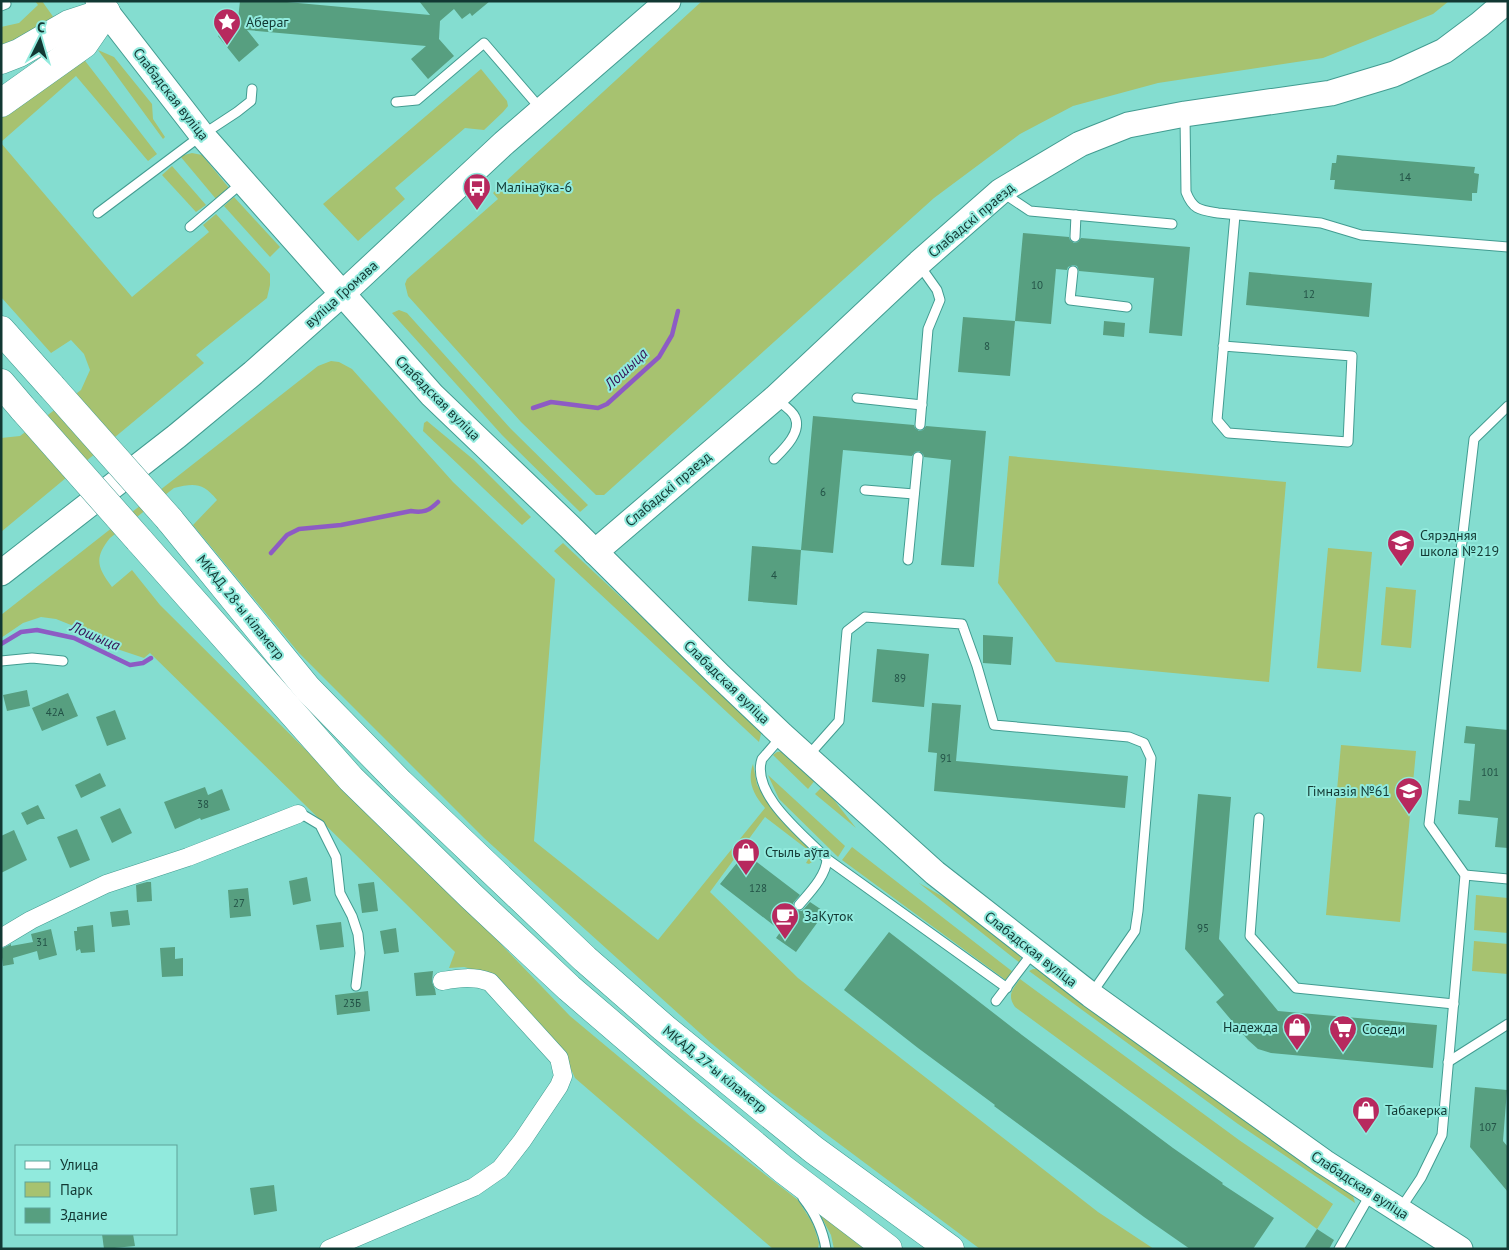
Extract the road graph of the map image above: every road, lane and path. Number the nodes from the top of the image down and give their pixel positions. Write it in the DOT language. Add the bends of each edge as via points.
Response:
graph roads {
  1 [pos="4,1"];
  2 [pos="668,1"];
  3 [pos="1507,1"];
  4 [pos="1,6"];
  5 [pos="102,6"];
  6 [pos="1,60"];
  7 [pos="252,89"];
  8 [pos="396,102"];
  9 [pos="1,103"];
  10 [pos="542,110"];
  11 [pos="1185,114"];
  12 [pos="202,135"];
  13 [pos="243,181"];
  14 [pos="1001,191"];
  15 [pos="98,213"];
  16 [pos="1236,214"];
  17 [pos="1076,215"];
  18 [pos="1172,224"];
  19 [pos="190,227"];
  20 [pos="1075,237"];
  21 [pos="1508,247"];
  22 [pos="919,263"];
  23 [pos="1073,271"];
  24 [pos="341,295"];
  25 [pos="1127,307"];
  26 [pos="1,330"];
  27 [pos="1224,346"];
  28 [pos="1,383"];
  29 [pos="775,398"];
  30 [pos="857,398"];
  31 [pos="922,405"];
  32 [pos="1508,406"];
  33 [pos="920,425"];
  34 [pos="918,457"];
  35 [pos="774,459"];
  36 [pos="865,490"];
  37 [pos="914,494"];
  38 [pos="595,552"];
  39 [pos="908,560"];
  40 [pos="1,573"];
  41 [pos="1,661"];
  42 [pos="63,661"];
  43 [pos="782,735"];
  44 [pos="807,757"];
  45 [pos="298,814"];
  46 [pos="1259,818"];
  47 [pos="827,858"];
  48 [pos="494,873"];
  49 [pos="1465,875"];
  50 [pos="1508,879"];
  51 [pos="799,905"];
  52 [pos="1,938"];
  53 [pos="1034,951"];
  54 [pos="442,981"];
  55 [pos="356,986"];
  56 [pos="1007,988"];
  57 [pos="1091,995"];
  58 [pos="996,1001"];
  59 [pos="1454,1004"];
  60 [pos="1508,1024"];
  61 [pos="1448,1062"];
  62 [pos="782,1169"];
  63 [pos="1372,1193"];
  64 [pos="1400,1210"];
  65 [pos="329,1249"];
  66 [pos="826,1249"];
  67 [pos="888,1249"];
  68 [pos="950,1249"];
  69 [pos="1339,1249"];
  70 [pos="1460,1249"];
  1 -- 4 [label="lane" via="6,4"];
  2 -- 10 [label="main road, вуліца Громава"];
  3 -- 11 [label="main road, Слабадскі праезд" via="1444,51 1394,74 1331,93"];
  5 -- 6 [label="highway"];
  5 -- 9 [label="highway" via="84,44"];
  5 -- 12 [label="main road, Слабадская вуліца"];
  7 -- 12 [label="lane" via="251,101"];
  8 -- 10 [label="lane" via="417,100 484,43"];
  10 -- 24 [label="main road, вуліца Громава"];
  11 -- 14 [label="main road, Слабадскі праезд" via="1128,124 1080,144"];
  11 -- 16 [label="lane" via="1186,192 1190,203 1201,210"];
  12 -- 13 [label="main road, Слабадская вуліца"];
  12 -- 15 [label="lane"];
  13 -- 19 [label="lane"];
  13 -- 24 [label="main road, Слабадская вуліца"];
  14 -- 17 [label="lane" via="1030,211"];
  14 -- 22 [label="main road, Слабадскі праезд"];
  16 -- 21 [label="lane" via="1321,223 1361,235"];
  16 -- 27 [label="lane"];
  17 -- 18 [label="lane"];
  17 -- 20 [label="lane"];
  22 -- 29 [label="main road, Слабадскі праезд"];
  22 -- 31 [label="lane" via="940,300 928,329"];
  23 -- 25 [label="lane" via="1070,300"];
  24 -- 38 [label="main road, Слабадская вуліца" via="432,395"];
  24 -- 40 [label="main road, вуліца Громава" via="177,436"];
  26 -- 48 [label="highway, МКАД, 28-ы кіламетр, bridge" via="169,519 307,688"];
  27 -- 27 [label="lane" via="1217,420 1228,433 1348,442 1352,356"];
  28 -- 62 [label="highway, МКАД, 28-ы кіламетр, bridge" via="352,779 569,988"];
  29 -- 35 [label="lane" via="794,415 796,425 790,441"];
  29 -- 38 [label="main road, Слабадскі праезд"];
  30 -- 31 [label="lane"];
  31 -- 33 [label="lane"];
  32 -- 49 [label="lane" via="1474,439 1429,824"];
  34 -- 37 [label="lane"];
  36 -- 37 [label="lane"];
  37 -- 39 [label="lane"];
  38 -- 43 [label="main road, Слабадская вуліца"];
  41 -- 42 [label="lane" via="32,658"];
  43 -- 44 [label="main road, Слабадская вуліца"];
  43 -- 47 [label="lane" via="760,763 765,791 774,806"];
  44 -- 53 [label="main road, Слабадская вуліца" via="910,852"];
  44 -- 57 [label="lane" via="839,721 847,631 864,617 962,624 994,725 1129,737 1144,743 1151,758 1135,931"];
  45 -- 52 [label="street" via="188,857 106,884"];
  45 -- 55 [label="lane" via="320,825 336,856 340,893 358,934 360,953"];
  46 -- 59 [label="lane" via="1250,936 1296,988"];
  47 -- 51 [label="lane" via="824,872"];
  47 -- 56 [label="lane"];
  48 -- 68 [label="highway, МКАД, 27-ы кіламетр" via="584,959 664,1028 814,1150"];
  49 -- 50 [label="lane"];
  49 -- 59 [label="lane"];
  53 -- 56 [label="lane"];
  53 -- 57 [label="main road, Слабадская вуліца"];
  54 -- 65 [label="street" via="467,977 490,982 559,1058 563,1076 559,1086 500,1169 474,1187"];
  56 -- 58 [label="lane"];
  57 -- 63 [label="main road, Слабадская вуліца"];
  59 -- 61 [label="lane"];
  60 -- 61 [label="lane"];
  61 -- 64 [label="lane" via="1442,1135 1421,1178"];
  62 -- 66 [label="lane" via="818,1221"];
  62 -- 67 [label="highway"];
  63 -- 64 [label="main road, Слабадская вуліца"];
  63 -- 69 [label="lane"];
  64 -- 70 [label="main road, Слабадская вуліца"];
}
